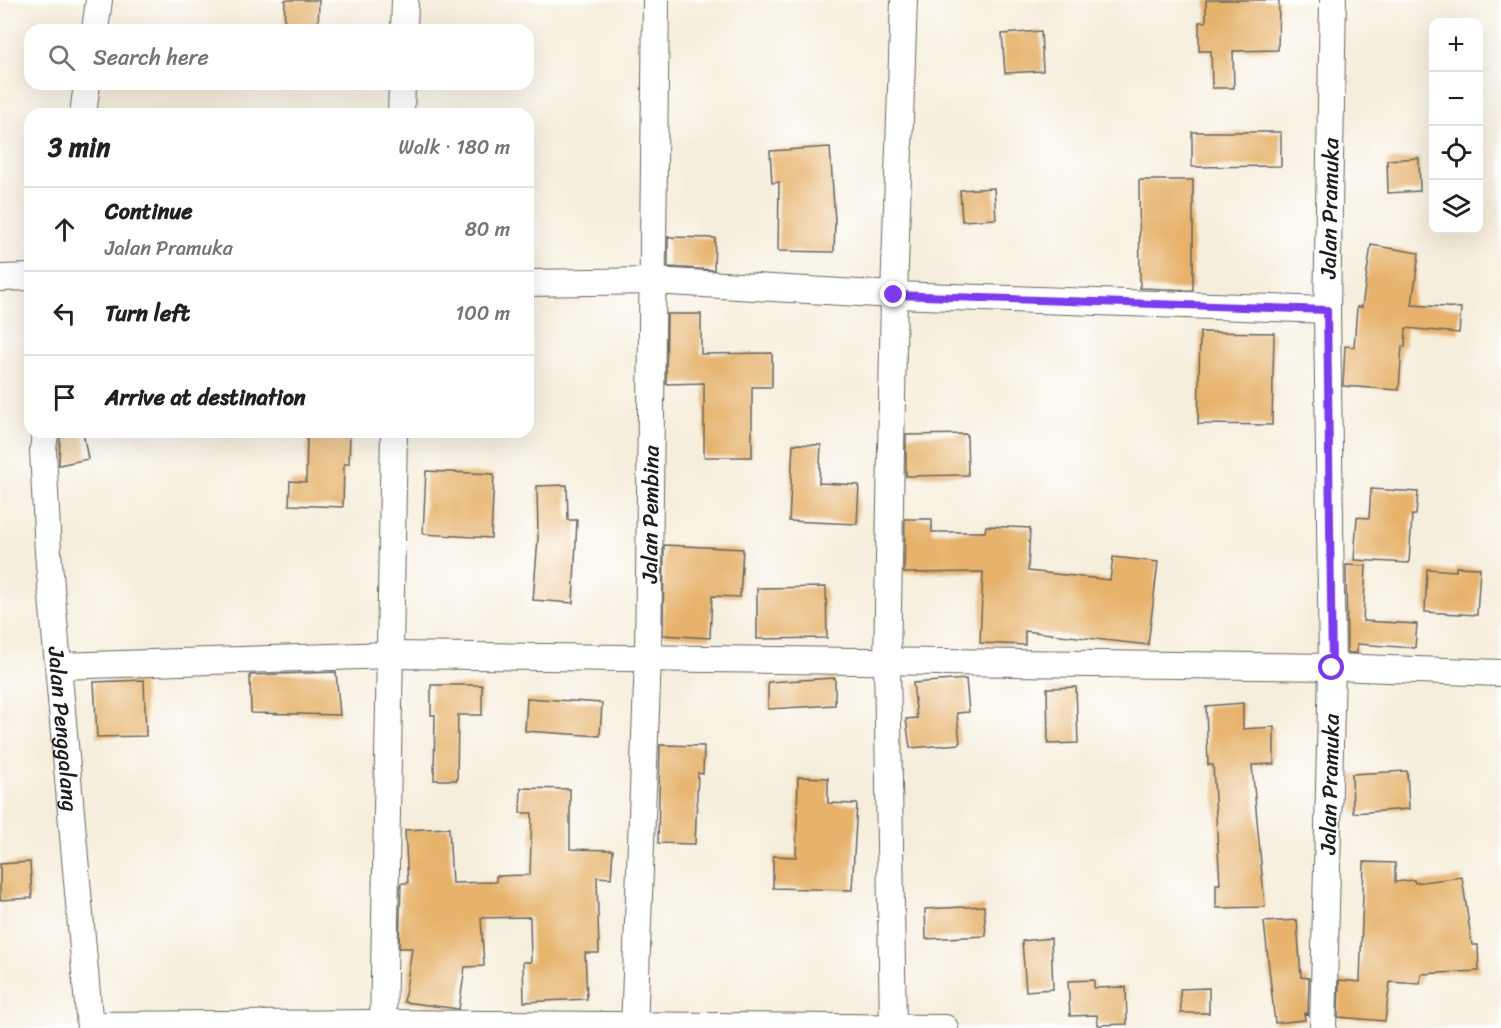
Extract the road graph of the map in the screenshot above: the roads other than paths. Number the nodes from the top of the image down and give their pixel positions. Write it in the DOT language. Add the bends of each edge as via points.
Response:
graph roads {
  1 [pos="99,0"];
  2 [pos="405,0"];
  3 [pos="656,0"];
  4 [pos="904,0"];
  5 [pos="1333,0"];
  6 [pos="96,24"];
  7 [pos="404,24"];
  8 [pos="86,90"];
  9 [pos="402,90"];
  10 [pos="84,108"];
  11 [pos="401,108"];
  12 [pos="24,277"];
  13 [pos="0,278"];
  14 [pos="652,281"];
  15 [pos="534,283"];
  16 [pos="894,295"];
  17 [pos="1327,310"];
  18 [pos="44,438"];
  19 [pos="394,438"];
  20 [pos="391,655"];
  21 [pos="648,657"];
  22 [pos="887,661"];
  23 [pos="60,666"];
  24 [pos="1332,668"];
  25 [pos="1501,674"];
  26 [pos="383,1025"];
  27 [pos="90,1026"];
  28 [pos="634,1027"];
  29 [pos="893,1027"];
  30 [pos="945,1028"];
  31 [pos="1323,1028"];
  1 -- 6 [label="street"];
  2 -- 7 [label="street"];
  3 -- 14 [label="street, Jalan Pembina"];
  4 -- 16 [label="street"];
  5 -- 17 [label="street, Jalan Pramuka"];
  8 -- 10 [label="street"];
  9 -- 11 [label="street"];
  12 -- 13 [label="street"];
  14 -- 15 [label="street"];
  14 -- 16 [label="street"];
  14 -- 21 [label="street, Jalan Pembina"];
  16 -- 17 [label="street"];
  16 -- 22 [label="street"];
  17 -- 24 [label="street, Jalan Pramuka"];
  18 -- 23 [label="street, Jalan Penggalang" via="48,552"];
  19 -- 20 [label="street"];
  20 -- 21 [label="street"];
  20 -- 23 [label="street"];
  20 -- 26 [label="street"];
  21 -- 22 [label="street"];
  21 -- 28 [label="street, Jalan Pembina"];
  22 -- 24 [label="street"];
  22 -- 29 [label="street"];
  23 -- 27 [label="street, Jalan Penggalang"];
  24 -- 25 [label="street"];
  24 -- 31 [label="street, Jalan Pramuka"];
  26 -- 27 [label="street"];
  26 -- 28 [label="street"];
  28 -- 29 [label="street"];
  29 -- 30 [label="street"];
}
